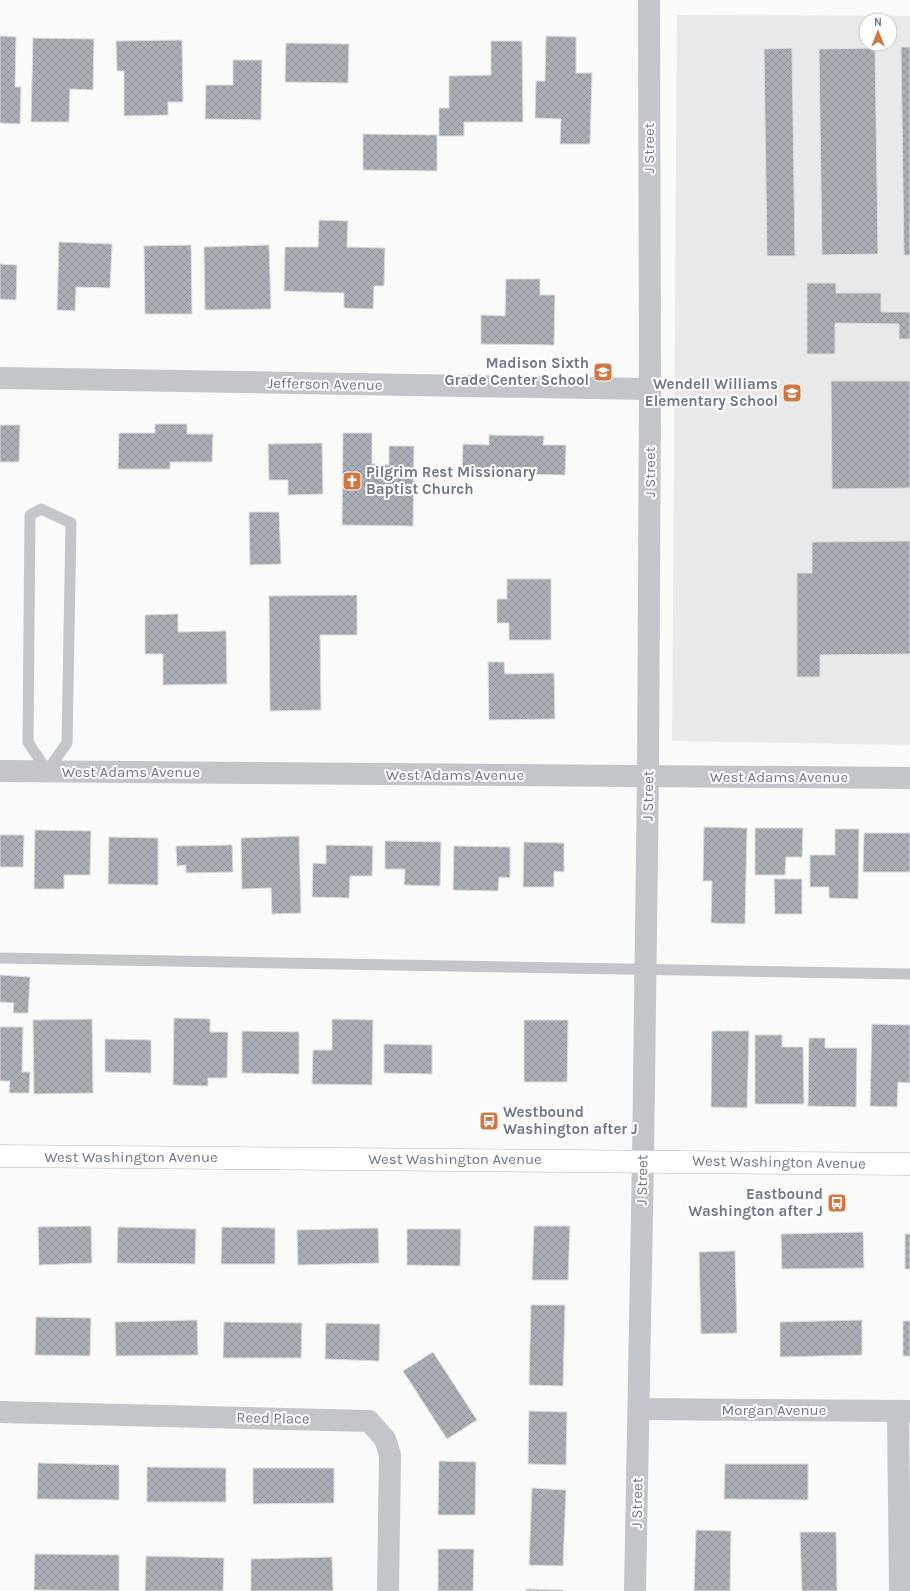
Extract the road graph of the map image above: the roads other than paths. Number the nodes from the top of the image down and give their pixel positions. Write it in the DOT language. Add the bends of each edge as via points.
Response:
graph roads {
  1 [pos="649,0"];
  2 [pos="0,378"];
  3 [pos="650,389"];
  4 [pos="0,771"];
  5 [pos="47,771"];
  6 [pos="648,776"];
  7 [pos="910,778"];
  8 [pos="0,958"];
  9 [pos="645,968"];
  10 [pos="910,974"];
  11 [pos="0,1156"];
  12 [pos="643,1160"];
  13 [pos="910,1164"];
  14 [pos="639,1409"];
  15 [pos="904,1411"];
  16 [pos="0,1412"];
  17 [pos="388,1591"];
  18 [pos="636,1591"];
  19 [pos="900,1591"];
  1 -- 3 [label="street, J Street"];
  2 -- 3 [label="street, Jefferson Avenue"];
  3 -- 6 [label="street, J Street"];
  4 -- 5 [label="street, West Adams Avenue"];
  5 -- 5 [label="lane" via="67,743 71,522 41,509 30,516 28,742"];
  5 -- 6 [label="street, West Adams Avenue"];
  6 -- 7 [label="street, West Adams Avenue"];
  6 -- 9 [label="street, J Street"];
  8 -- 9 [label="lane"];
  9 -- 10 [label="lane"];
  9 -- 12 [label="street, J Street"];
  11 -- 12 [label="main road, West Washington Avenue"];
  12 -- 13 [label="main road, West Washington Avenue"];
  12 -- 14 [label="street, J Street"];
  14 -- 15 [label="street, Morgan Avenue"];
  14 -- 18 [label="street, J Street"];
  15 -- 19 [label="street"];
  16 -- 17 [label="street, Reed Place" via="369,1421 385,1439 390,1455"];
}
